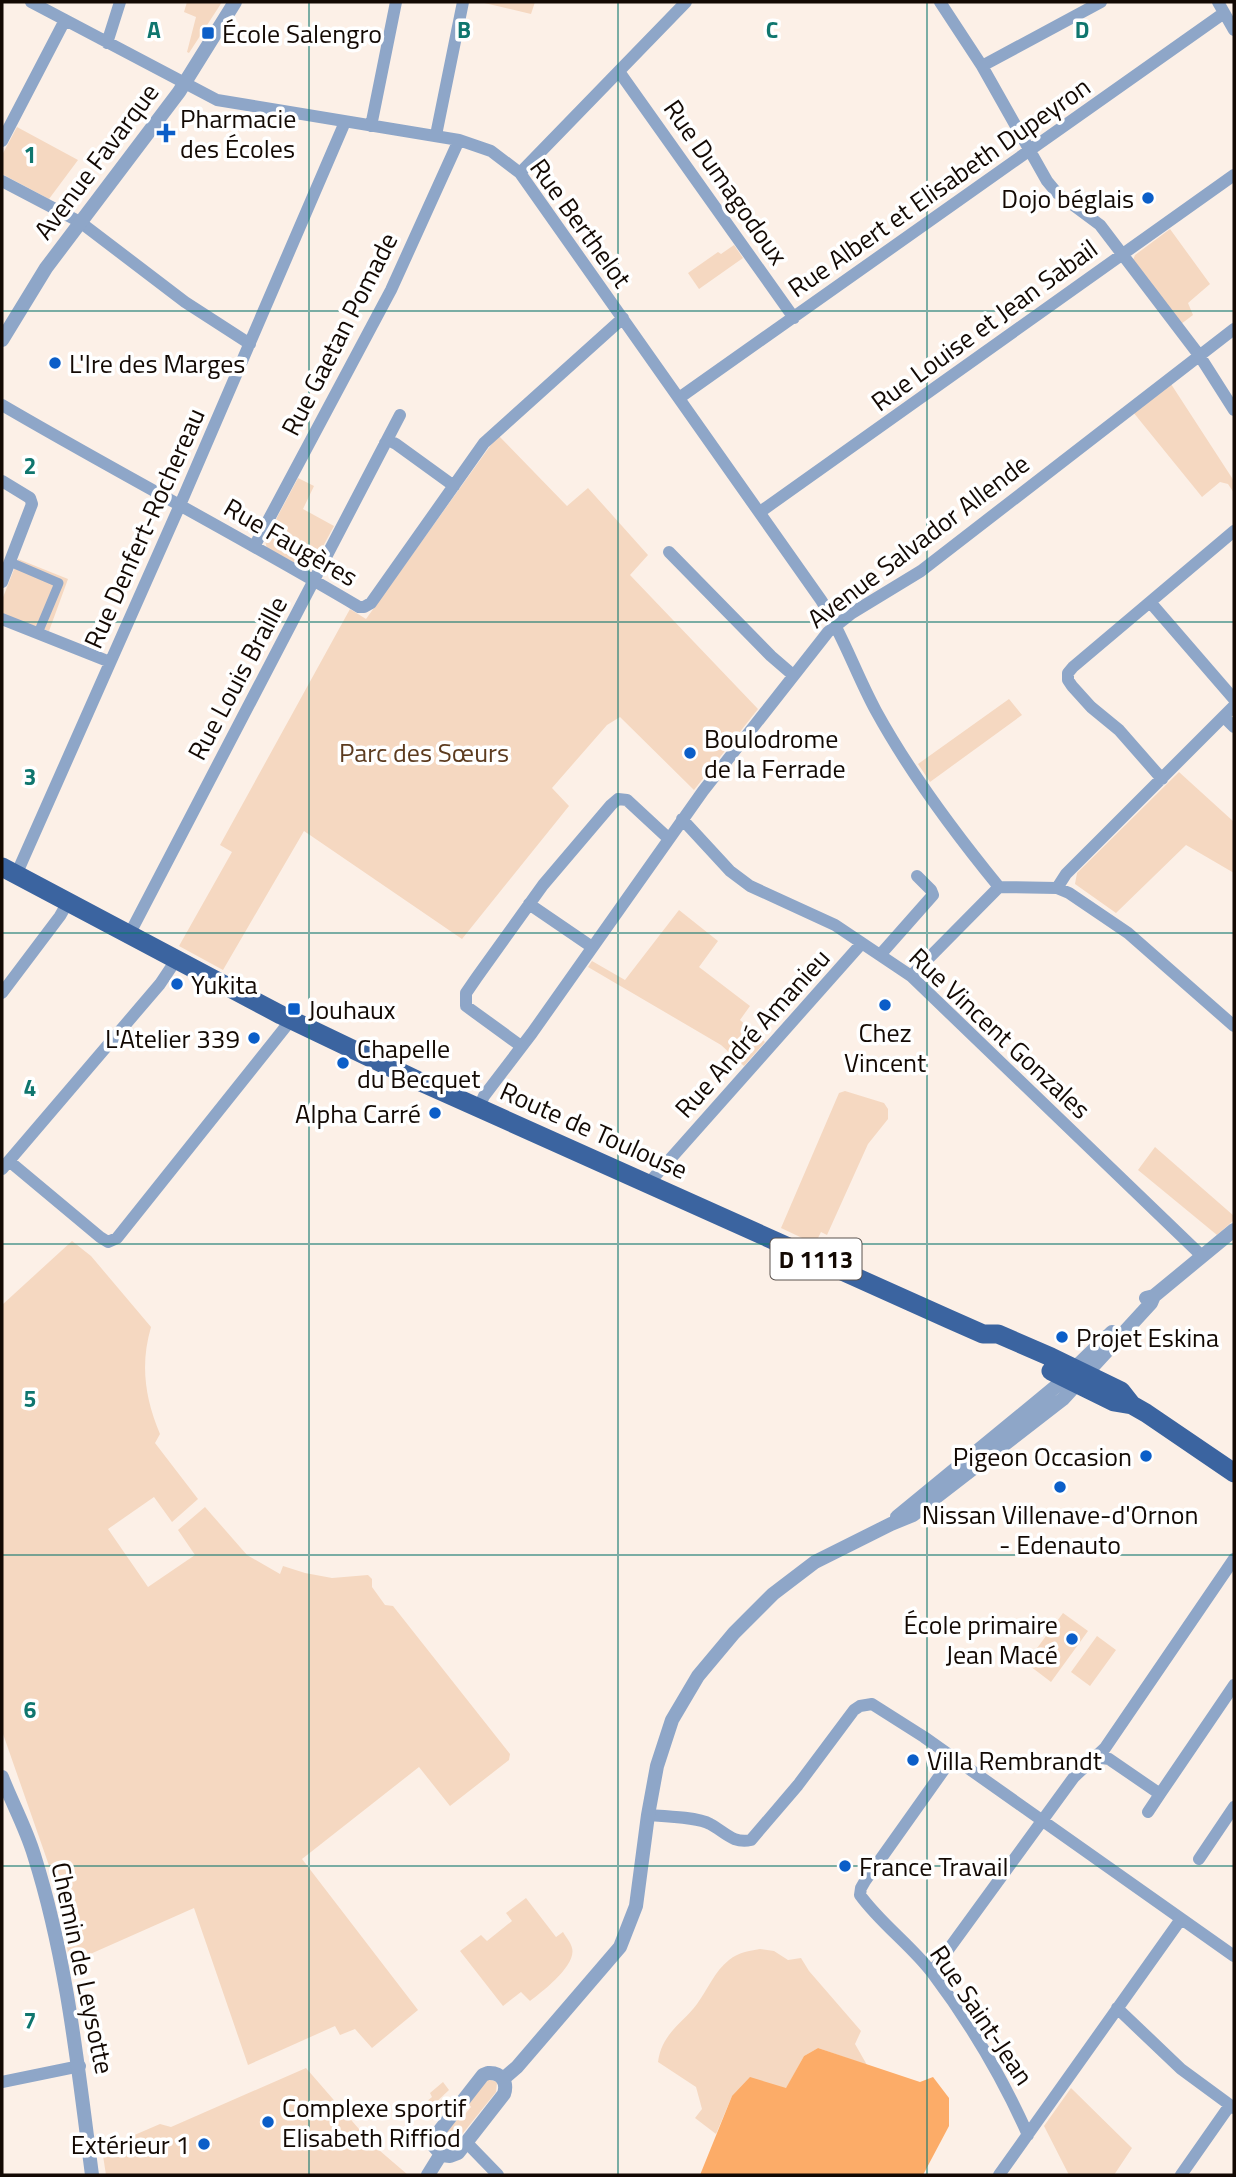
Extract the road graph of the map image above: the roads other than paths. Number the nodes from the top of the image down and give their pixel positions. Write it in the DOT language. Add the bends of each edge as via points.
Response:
graph roads {
  1 [pos="32,2"];
  2 [pos="120,2"];
  3 [pos="235,2"];
  4 [pos="396,2"];
  5 [pos="463,2"];
  6 [pos="686,2"];
  7 [pos="940,2"];
  8 [pos="1101,2"];
  9 [pos="46,5"];
  10 [pos="1221,7"];
  11 [pos="65,20"];
  12 [pos="1234,30"];
  13 [pos="107,43"];
  14 [pos="982,66"];
  15 [pos="620,73"];
  16 [pos="185,84"];
  17 [pos="345,122"];
  18 [pos="371,125"];
  19 [pos="436,135"];
  20 [pos="458,140"];
  21 [pos="2,141"];
  22 [pos="1030,149"];
  23 [pos="520,173"];
  24 [pos="1234,174"];
  25 [pos="2,181"];
  26 [pos="80,222"];
  27 [pos="1122,255"];
  28 [pos="623,318"];
  29 [pos="794,318"];
  30 [pos="1234,329"];
  31 [pos="2,340"];
  32 [pos="250,344"];
  33 [pos="1199,355"];
  34 [pos="680,398"];
  35 [pos="2,405"];
  36 [pos="1234,410"];
  37 [pos="400,415"];
  38 [pos="385,443"];
  39 [pos="2,481"];
  40 [pos="454,486"];
  41 [pos="180,505"];
  42 [pos="760,512"];
  43 [pos="1234,531"];
  44 [pos="255,545"];
  45 [pos="669,552"];
  46 [pos="10,562"];
  47 [pos="314,580"];
  48 [pos="2,582"];
  49 [pos="1150,601"];
  50 [pos="2,619"];
  51 [pos="836,625"];
  52 [pos="38,633"];
  53 [pos="110,662"];
  54 [pos="793,674"];
  55 [pos="1234,699"];
  56 [pos="1234,706"];
  57 [pos="1224,717"];
  58 [pos="1234,727"];
  59 [pos="1162,779"];
  60 [pos="682,819"];
  61 [pos="668,838"];
  62 [pos="9,871"];
  63 [pos="917,876"];
  64 [pos="999,887"];
  65 [pos="1057,888"];
  66 [pos="68,902"];
  67 [pos="529,904"];
  68 [pos="129,935"];
  69 [pos="862,943"];
  70 [pos="592,947"];
  71 [pos="880,955"];
  72 [pos="176,960"];
  73 [pos="911,976"];
  74 [pos="2,993"];
  75 [pos="291,1020"];
  76 [pos="1234,1026"];
  77 [pos="521,1046"];
  78 [pos="479,1107"];
  79 [pos="5,1165"];
  80 [pos="648,1184"];
  81 [pos="1234,1230"];
  82 [pos="1202,1256"];
  83 [pos="1075,1376"];
  84 [pos="1234,1473"];
  85 [pos="1234,1559"];
  86 [pos="1234,1685"];
  87 [pos="953,1757"];
  88 [pos="1096,1757"];
  89 [pos="2,1777"];
  90 [pos="1160,1794"];
  91 [pos="1234,1807"];
  92 [pos="1148,1812"];
  93 [pos="648,1815"];
  94 [pos="1042,1821"];
  95 [pos="1199,1859"];
  96 [pos="1181,1919"];
  97 [pos="1234,1956"];
  98 [pos="930,1970"];
  99 [pos="1118,2008"];
  100 [pos="80,2066"];
  101 [pos="503,2079"];
  102 [pos="2,2082"];
  103 [pos="1232,2106"];
  104 [pos="1028,2135"];
  105 [pos="466,2142"];
  106 [pos="441,2154"];
  107 [pos="92,2175"];
  108 [pos="428,2175"];
  109 [pos="498,2175"];
  110 [pos="999,2175"];
  111 [pos="1181,2175"];
  1 -- 9 [label="street, Rue Berthelot"];
  2 -- 13 [label="street"];
  3 -- 16 [label="street, Avenue Favarque"];
  4 -- 18 [label="street"];
  5 -- 19 [label="street"];
  6 -- 15 [label="street"];
  7 -- 14 [label="street"];
  8 -- 14 [label="street"];
  9 -- 11 [label="street, Rue Berthelot"];
  10 -- 12 [label="street"];
  10 -- 22 [label="street, Rue Albert et Elisabeth Dupeyron"];
  11 -- 13 [label="street, Rue Berthelot"];
  11 -- 21 [label="street"];
  13 -- 16 [label="street, Rue Berthelot"];
  14 -- 22 [label="street"];
  15 -- 23 [label="street"];
  15 -- 29 [label="street, Rue Dumagodoux"];
  16 -- 17 [label="street, Rue Berthelot" via="216,100"];
  16 -- 26 [label="street, Avenue Favarque"];
  17 -- 18 [label="street, Rue Berthelot"];
  17 -- 32 [label="street, Rue Denfert-Rochereau"];
  18 -- 19 [label="street, Rue Berthelot"];
  19 -- 20 [label="street, Rue Berthelot"];
  20 -- 23 [label="street, Rue Berthelot" via="491,152"];
  20 -- 44 [label="street, Rue Gaetan Pomade" via="391,290"];
  22 -- 27 [label="street" via="1057,193 1100,225"];
  22 -- 29 [label="street, Rue Albert et Elisabeth Dupeyron"];
  23 -- 28 [label="street, Rue Berthelot"];
  24 -- 27 [label="street, Rue Louise et Jean Sabail"];
  25 -- 26 [label="street"];
  26 -- 31 [label="street, Avenue Favarque"];
  26 -- 32 [label="street" via="185,302"];
  27 -- 33 [label="street"];
  27 -- 42 [label="street, Rue Louise et Jean Sabail"];
  28 -- 34 [label="street, Rue Berthelot"];
  28 -- 40 [label="street, Rue Faugères" via="484,443"];
  29 -- 34 [label="street, Rue Albert et Elisabeth Dupeyron"];
  30 -- 33 [label="street, Avenue Salvador Allende"];
  32 -- 41 [label="street, Rue Denfert-Rochereau"];
  33 -- 36 [label="street"];
  33 -- 51 [label="street, Avenue Salvador Allende" via="921,571"];
  34 -- 42 [label="street, Rue Berthelot"];
  35 -- 41 [label="street, Rue Faugères"];
  37 -- 38 [label="street, Rue Louis Braille"];
  38 -- 40 [label="street" via="396,444"];
  38 -- 47 [label="street, Rue Louis Braille"];
  39 -- 46 [label="street" via="30,498 32,504"];
  40 -- 47 [label="street, Rue Faugères" via="368,606 359,607"];
  41 -- 44 [label="street, Rue Faugères"];
  41 -- 53 [label="street, Rue Denfert-Rochereau"];
  42 -- 51 [label="street, Rue Berthelot"];
  43 -- 49 [label="street"];
  44 -- 47 [label="street, Rue Faugères"];
  45 -- 54 [label="street"];
  46 -- 48 [label="street"];
  46 -- 52 [label="street" via="59,583"];
  47 -- 68 [label="street, Rue Louis Braille"];
  49 -- 55 [label="street"];
  49 -- 59 [label="street" via="1073,667 1068,680"];
  50 -- 52 [label="street"];
  51 -- 54 [label="street, Avenue Salvador Allende"];
  51 -- 64 [label="street, Rue Berthelot" via="904,760"];
  52 -- 53 [label="street"];
  53 -- 62 [label="street, Rue Denfert-Rochereau"];
  54 -- 60 [label="street, Avenue Salvador Allende"];
  56 -- 57 [label="street"];
  57 -- 58 [label="street"];
  57 -- 59 [label="street"];
  59 -- 65 [label="street"];
  60 -- 61 [label="street, Avenue Salvador Allende"];
  60 -- 69 [label="street, Rue Vincent Gonzales" via="750,886 822,918"];
  61 -- 67 [label="street" via="627,800 618,799"];
  61 -- 70 [label="street, Avenue Salvador Allende"];
  62 -- 66 [label="main road, Route de Toulouse / D 1113"];
  63 -- 71 [label="street" via="933,895"];
  64 -- 65 [label="street"];
  64 -- 73 [label="street"];
  65 -- 76 [label="street" via="1128,933"];
  66 -- 68 [label="main road, Route de Toulouse / D 1113"];
  66 -- 74 [label="street"];
  67 -- 70 [label="street"];
  67 -- 77 [label="street" via="465,997 470,1010"];
  68 -- 72 [label="main road, Route de Toulouse / D 1113"];
  69 -- 71 [label="street, Rue Vincent Gonzales"];
  69 -- 80 [label="street, Rue André Amanieu"];
  70 -- 77 [label="street, Avenue Salvador Allende"];
  71 -- 73 [label="street, Rue Vincent Gonzales"];
  72 -- 75 [label="main road, Route de Toulouse / D 1113"];
  72 -- 79 [label="street"];
  73 -- 82 [label="street, Rue Vincent Gonzales"];
  75 -- 78 [label="main road, Route de Toulouse / D 1113"];
  75 -- 79 [label="street" via="117,1238 108,1242 100,1237"];
  77 -- 78 [label="street, Avenue Salvador Allende"];
  78 -- 80 [label="main road, Route de Toulouse / D 1113"];
  80 -- 83 [label="main road, Route de Toulouse / D 1113" via="983,1334 998,1334"];
  81 -- 82 [label="street"];
  82 -- 83 [label="street" via="1154,1296"];
  83 -- 84 [label="main road, Route de Toulouse / D 1113" via="1121,1391 1132,1405"];
  83 -- 93 [label="street" via="891,1524 815,1562 773,1594 734,1633 698,1676 672,1720"];
  85 -- 88 [label="street"];
  86 -- 90 [label="street"];
  87 -- 93 [label="street" via="877,1706 866,1704 854,1710 751,1840 731,1839 706,1821"];
  87 -- 94 [label="street"];
  87 -- 98 [label="street, Rue Saint-Jean" via="860,1892"];
  88 -- 90 [label="street" via="1109,1759"];
  88 -- 94 [label="street" via="1074,1777"];
  89 -- 100 [label="street, Chemin de Leysotte" via="35,1858"];
  90 -- 92 [label="street"];
  91 -- 95 [label="street"];
  93 -- 101 [label="street" via="636,1906 620,1947"];
  94 -- 96 [label="street"];
  94 -- 98 [label="street"];
  96 -- 97 [label="street"];
  96 -- 99 [label="street"];
  98 -- 104 [label="street, Rue Saint-Jean" via="968,2026"];
  99 -- 103 [label="street" via="1181,2069"];
  99 -- 104 [label="street"];
  100 -- 102 [label="street"];
  100 -- 107 [label="street, Chemin de Leysotte"];
  101 -- 105 [label="street" via="504,2094"];
  101 -- 106 [label="street" via="493,2073 483,2075 437,2134 434,2146"];
  103 -- 111 [label="street"];
  104 -- 110 [label="street"];
  105 -- 106 [label="street" via="454,2155"];
  105 -- 109 [label="street"];
  106 -- 108 [label="street"];
}
